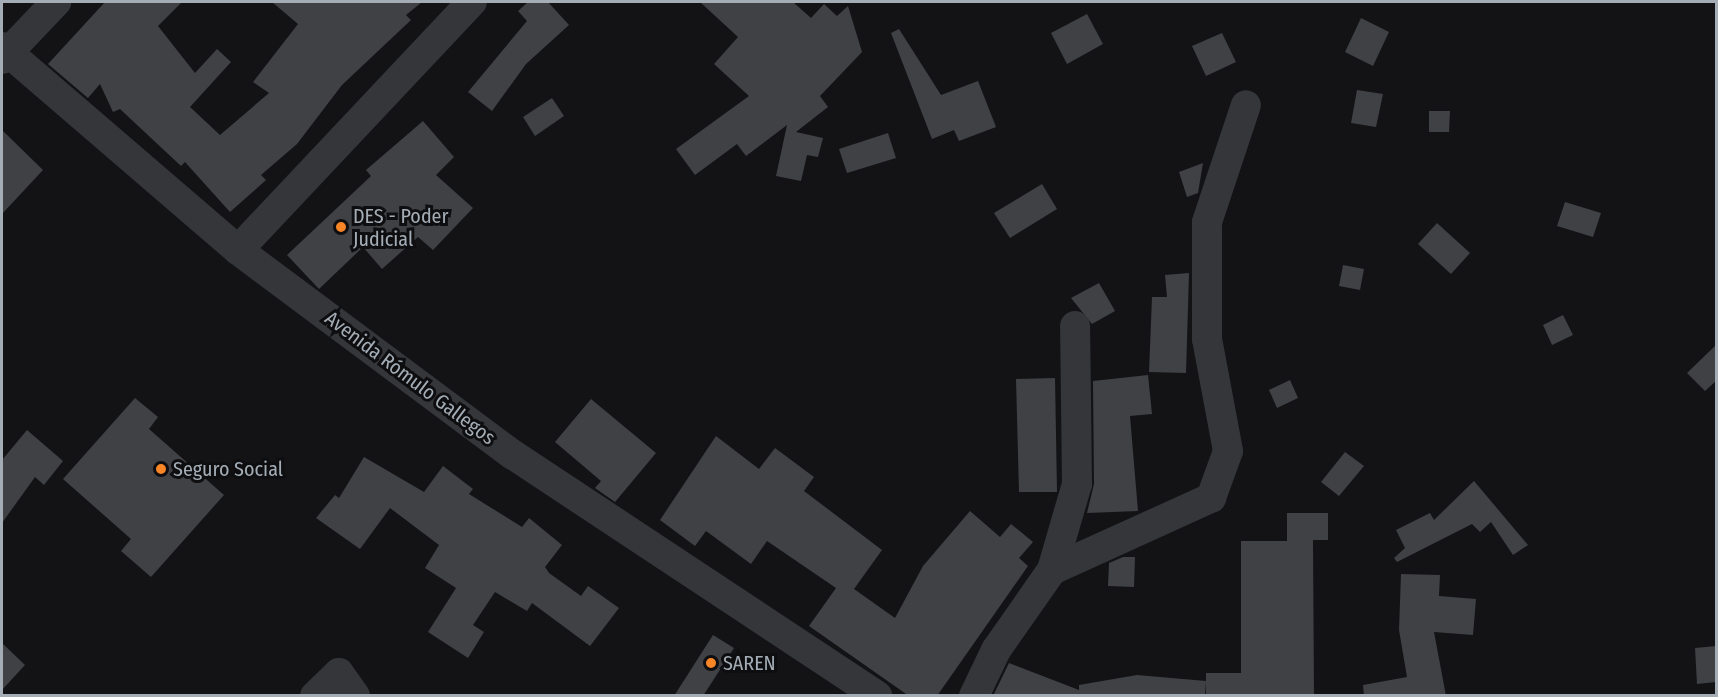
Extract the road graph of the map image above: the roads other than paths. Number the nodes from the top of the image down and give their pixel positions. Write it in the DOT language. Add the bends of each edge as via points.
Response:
graph roads {
  1 [pos="56,2"];
  2 [pos="472,2"];
  3 [pos="4,53"];
  4 [pos="1246,105"];
  5 [pos="238,250"];
  6 [pos="1075,326"];
  7 [pos="1052,570"];
  8 [pos="851,685"];
  9 [pos="315,696"];
  10 [pos="355,696"];
  11 [pos="877,696"];
  12 [pos="974,696"];
  1 -- 3 [label="street"];
  2 -- 5 [label="street"];
  3 -- 5 [label="street, Avenida Rómulo Gallegos"];
  4 -- 7 [label="street" via="1207,222 1207,339 1228,451 1211,498"];
  5 -- 8 [label="street, Avenida Rómulo Gallegos" via="512,454"];
  6 -- 7 [label="street" via="1077,484"];
  7 -- 12 [label="street" via="996,650"];
  8 -- 11 [label="street, Avenida Rómulo Gallegos"];
  9 -- 10 [label="street" via="339,673"];
}
